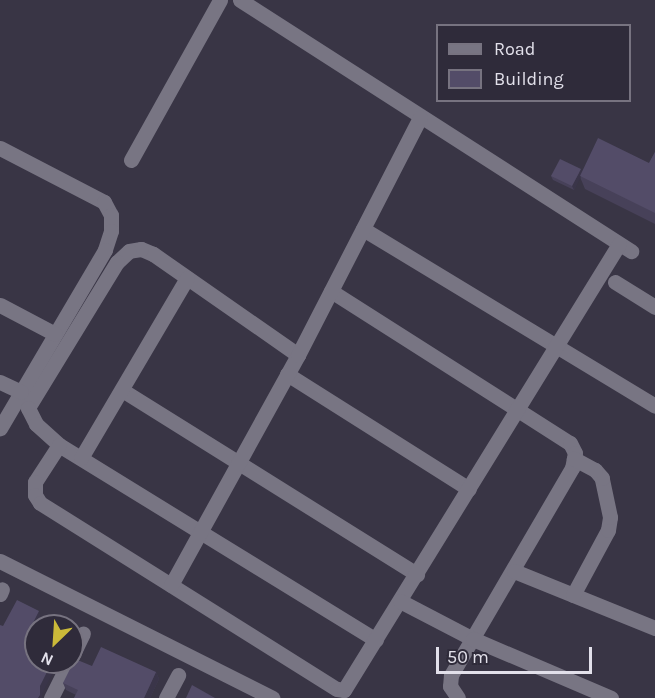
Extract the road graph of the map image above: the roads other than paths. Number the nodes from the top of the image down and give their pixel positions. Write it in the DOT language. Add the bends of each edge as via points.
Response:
graph roads {
  1 [pos="220,0"];
  2 [pos="240,0"];
  3 [pos="420,118"];
  4 [pos="0,148"];
  5 [pos="131,160"];
  6 [pos="363,229"];
  7 [pos="187,279"];
  8 [pos="615,282"];
  9 [pos="331,291"];
  10 [pos="0,305"];
  11 [pos="655,307"];
  12 [pos="55,334"];
  13 [pos="557,348"];
  14 [pos="298,355"];
  15 [pos="287,374"];
  16 [pos="0,382"];
  17 [pos="122,390"];
  18 [pos="21,392"];
  19 [pos="655,406"];
  20 [pos="518,410"];
  21 [pos="0,428"];
  22 [pos="59,445"];
  23 [pos="81,458"];
  24 [pos="574,459"];
  25 [pos="238,464"];
  26 [pos="469,489"];
  27 [pos="200,532"];
  28 [pos="0,561"];
  29 [pos="514,571"];
  30 [pos="417,574"];
  31 [pos="171,585"];
  32 [pos="573,595"];
  33 [pos="400,601"];
  34 [pos="655,628"];
  35 [pos="472,639"];
  36 [pos="376,640"];
  37 [pos="63,674"];
  38 [pos="178,675"];
  39 [pos="51,698"];
  40 [pos="166,698"];
  41 [pos="272,698"];
  42 [pos="458,698"];
  43 [pos="611,698"];
  1 -- 5 [label="street"];
  2 -- 3 [label="street"];
  3 -- 6 [label="street"];
  3 -- 13 [label="street" via="625,248"];
  4 -- 12 [label="street" via="104,202 111,215 105,250"];
  6 -- 9 [label="street"];
  6 -- 13 [label="street"];
  7 -- 14 [label="street"];
  7 -- 17 [label="street"];
  7 -- 22 [label="street" via="141,249 129,251 117,262 28,408 36,424"];
  8 -- 11 [label="street"];
  9 -- 14 [label="street"];
  9 -- 20 [label="street"];
  10 -- 12 [label="street"];
  12 -- 18 [label="street"];
  13 -- 19 [label="street"];
  13 -- 20 [label="street"];
  14 -- 15 [label="street"];
  15 -- 25 [label="street"];
  15 -- 26 [label="street"];
  16 -- 18 [label="street"];
  17 -- 23 [label="street"];
  17 -- 25 [label="street"];
  18 -- 21 [label="street"];
  20 -- 24 [label="street" via="570,443"];
  20 -- 26 [label="street"];
  22 -- 23 [label="street"];
  22 -- 31 [label="street" via="35,482 35,495 40,503"];
  23 -- 27 [label="street"];
  24 -- 29 [label="street"];
  24 -- 32 [label="street" via="602,478 610,517 608,530"];
  25 -- 27 [label="street"];
  25 -- 30 [label="street"];
  26 -- 30 [label="street"];
  27 -- 31 [label="street"];
  27 -- 36 [label="street"];
  28 -- 41 [label="street"];
  29 -- 32 [label="street"];
  29 -- 35 [label="street"];
  30 -- 33 [label="street"];
  31 -- 36 [label="street" via="337,689 344,690"];
  32 -- 34 [label="street"];
  33 -- 35 [label="street"];
  33 -- 36 [label="street"];
  35 -- 42 [label="street" via="451,675 450,686"];
  35 -- 43 [label="street"];
  37 -- 39 [label="street"];
  38 -- 40 [label="street"];
}
